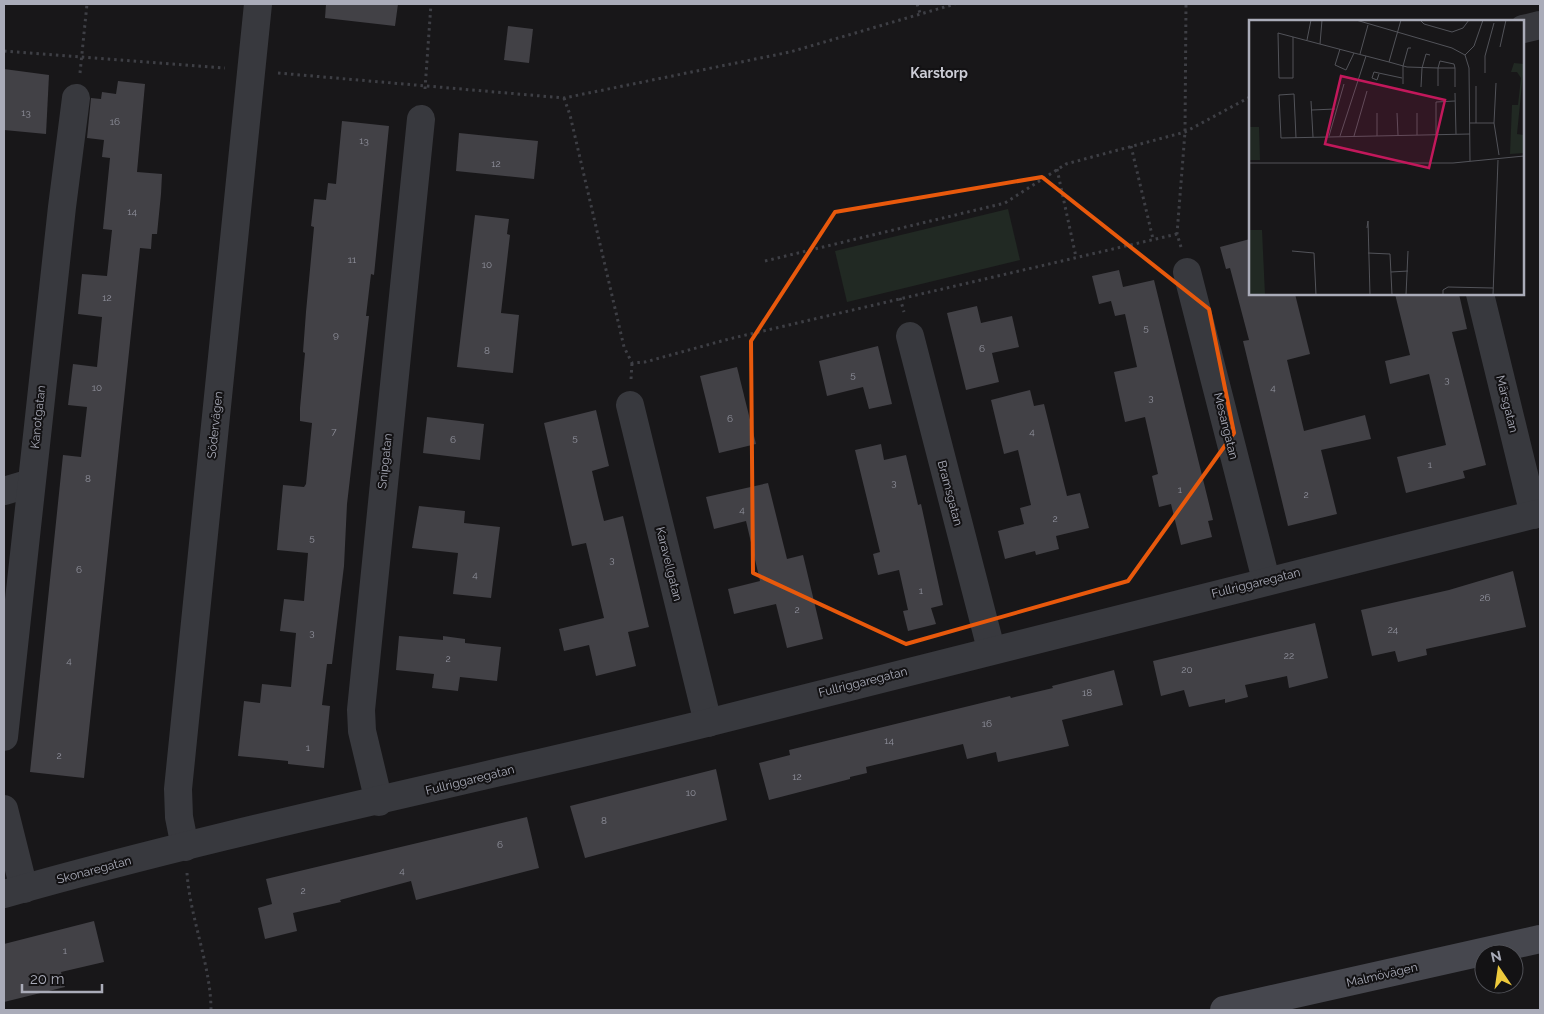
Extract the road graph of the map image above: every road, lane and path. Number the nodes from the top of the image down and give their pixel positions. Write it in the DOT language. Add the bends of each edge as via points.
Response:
graph roads {
  1 [pos="87,4"];
  2 [pos="258,4"];
  3 [pos="431,4"];
  4 [pos="918,4"];
  5 [pos="955,4"];
  6 [pos="1186,4"];
  7 [pos="920,13"];
  8 [pos="1540,25"];
  9 [pos="1524,29"];
  10 [pos="4,51"];
  11 [pos="82,55"];
  12 [pos="252,71"];
  13 [pos="426,88"];
  14 [pos="76,98"];
  15 [pos="564,98"];
  16 [pos="1249,98"];
  17 [pos="421,119"];
  18 [pos="1185,132"];
  19 [pos="1131,146"];
  20 [pos="1057,169"];
  21 [pos="1153,239"];
  22 [pos="1076,257"];
  23 [pos="765,261"];
  24 [pos="1187,272"];
  25 [pos="1480,295"];
  26 [pos="910,336"];
  27 [pos="630,405"];
  28 [pos="31,484"];
  29 [pos="4,491"];
  30 [pos="1537,514"];
  31 [pos="1266,580"];
  32 [pos="991,649"];
  33 [pos="708,722"];
  34 [pos="4,737"];
  35 [pos="379,802"];
  36 [pos="4,809"];
  37 [pos="185,847"];
  38 [pos="14,891"];
  39 [pos="1540,939"];
  40 [pos="210,1010"];
  41 [pos="1224,1010"];
  1 -- 11 [label="path"];
  2 -- 12 [label="street, Södervägen"];
  3 -- 13 [label="path"];
  4 -- 7 [label="path"];
  5 -- 7 [label="path"];
  6 -- 18 [label="path"];
  7 -- 15 [label="path" via="790,52"];
  8 -- 9 [label="street"];
  10 -- 11 [label="path"];
  11 -- 12 [label="path"];
  11 -- 14 [label="path"];
  12 -- 13 [label="path"];
  12 -- 37 [label="street, Södervägen" via="178,789"];
  13 -- 15 [label="path"];
  13 -- 17 [label="path"];
  14 -- 28 [label="street, Kanotgatan"];
  15 -- 22 [label="path" via="624,347 632,363"];
  16 -- 18 [label="path"];
  17 -- 35 [label="street, Snipgatan" via="361,710 362,731"];
  18 -- 19 [label="path"];
  18 -- 21 [label="path" via="1178,234"];
  19 -- 20 [label="path"];
  19 -- 21 [label="path"];
  20 -- 22 [label="path"];
  20 -- 23 [label="path" via="1005,203"];
  21 -- 22 [label="path"];
  24 -- 31 [label="street, Mesangatan"];
  25 -- 30 [label="street, Märsgatan"];
  26 -- 32 [label="street, Bramsgatan"];
  27 -- 33 [label="street, Karavellgatan"];
  28 -- 29 [label="street"];
  28 -- 34 [label="street, Kanotgatan"];
  30 -- 31 [label="street, Fullriggaregatan"];
  31 -- 32 [label="street, Fullriggaregatan"];
  32 -- 33 [label="street, Fullriggaregatan"];
  33 -- 35 [label="street, Fullriggaregatan"];
  35 -- 37 [label="street, Fullriggaregatan"];
  36 -- 38 [label="street"];
  37 -- 38 [label="street, Skonaregatan"];
  37 -- 40 [label="path" via="189,896 203,958"];
  39 -- 41 [label="main road, Malmövägen"];
}
